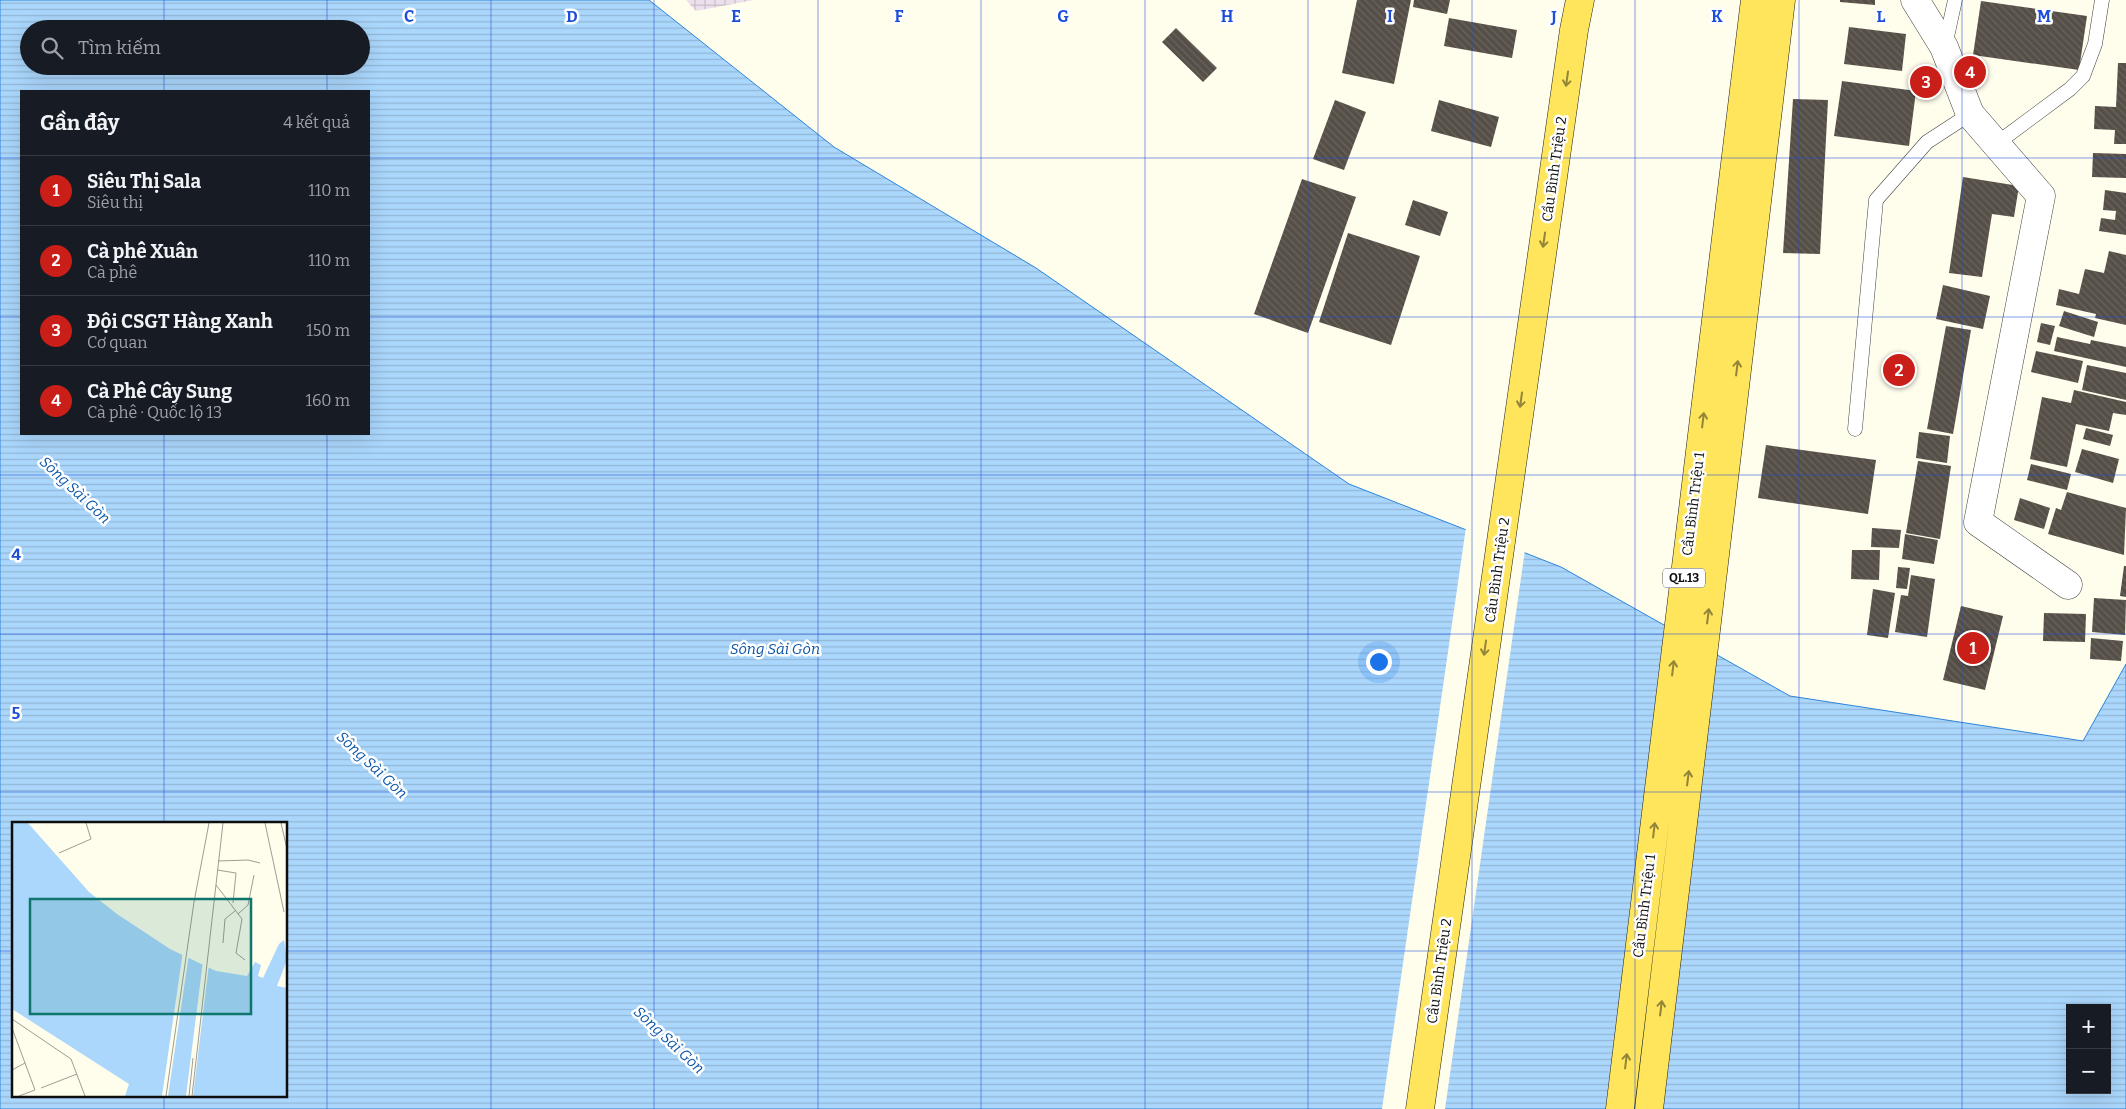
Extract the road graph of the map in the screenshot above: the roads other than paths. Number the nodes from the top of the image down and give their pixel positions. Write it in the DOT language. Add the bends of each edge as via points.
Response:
graph roads {
  1 [pos="1580,0"];
  2 [pos="1755,0"];
  3 [pos="1781,0"];
  4 [pos="1914,0"];
  5 [pos="1955,0"];
  6 [pos="2102,0"];
  7 [pos="1944,47"];
  8 [pos="1970,114"];
  9 [pos="1996,144"];
  10 [pos="1855,429"];
  11 [pos="2068,585"];
  12 [pos="1420,1109"];
  13 [pos="1620,1109"];
  14 [pos="1649,1109"];
  1 -- 12 [label="main road, Cầu Bình Triệu 2, one-way"];
  13 -- 2 [label="main road, Cầu Bình Triệu 1 / QL.13, one-way"];
  14 -- 3 [label="main road, Cầu Bình Triệu 1 / QL.13, one-way"];
  4 -- 7 [label="street"];
  5 -- 7 [label="lane"];
  6 -- 9 [label="lane" via="2095,44 2083,76"];
  7 -- 8 [label="street"];
  8 -- 9 [label="street"];
  8 -- 10 [label="lane" via="1927,142 1876,200"];
  9 -- 11 [label="street" via="2041,196 1978,522"];
}
